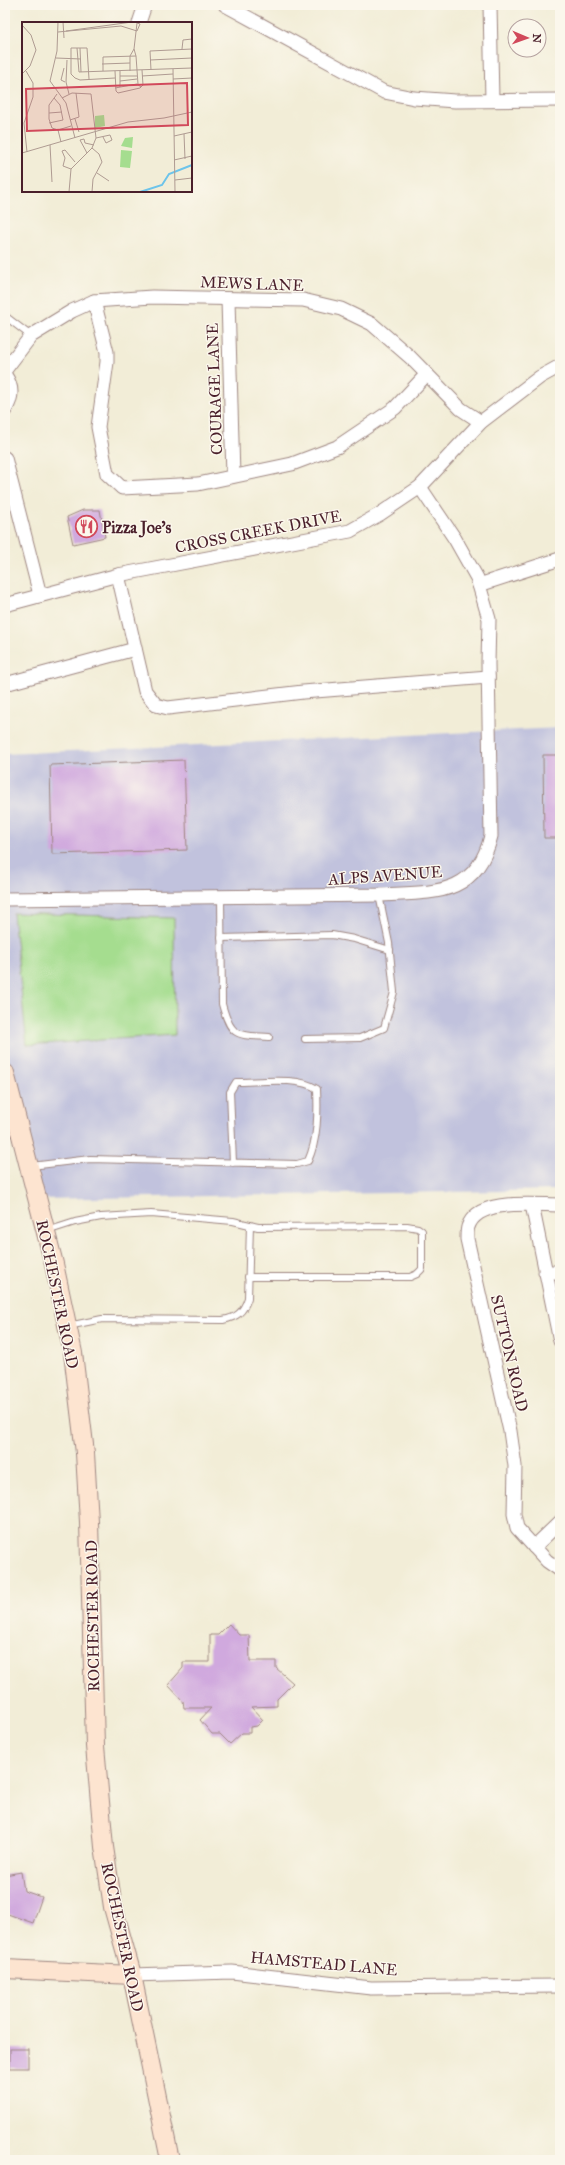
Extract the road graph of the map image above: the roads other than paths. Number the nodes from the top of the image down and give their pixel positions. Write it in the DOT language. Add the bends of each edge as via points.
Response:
graph roads {
  1 [pos="145,5"];
  2 [pos="225,5"];
  3 [pos="490,5"];
  4 [pos="139,22"];
  5 [pos="492,100"];
  6 [pos="560,100"];
  7 [pos="228,300"];
  8 [pos="94,301"];
  9 [pos="5,316"];
  10 [pos="31,336"];
  11 [pos="560,366"];
  12 [pos="5,370"];
  13 [pos="427,374"];
  14 [pos="5,375"];
  15 [pos="5,410"];
  16 [pos="481,422"];
  17 [pos="5,458"];
  18 [pos="233,476"];
  19 [pos="420,487"];
  20 [pos="560,559"];
  21 [pos="118,575"];
  22 [pos="479,585"];
  23 [pos="40,596"];
  24 [pos="5,604"];
  25 [pos="135,649"];
  26 [pos="488,677"];
  27 [pos="5,684"];
  28 [pos="379,895"];
  29 [pos="220,897"];
  30 [pos="5,899"];
  31 [pos="221,938"];
  32 [pos="390,950"];
  33 [pos="269,1037"];
  34 [pos="305,1039"];
  35 [pos="5,1073"];
  36 [pos="233,1163"];
  37 [pos="29,1166"];
  38 [pos="532,1205"];
  39 [pos="560,1205"];
  40 [pos="250,1225"];
  41 [pos="46,1232"];
  42 [pos="545,1272"];
  43 [pos="560,1272"];
  44 [pos="248,1277"];
  45 [pos="68,1326"];
  46 [pos="560,1341"];
  47 [pos="560,1522"];
  48 [pos="534,1547"];
  49 [pos="560,1570"];
  50 [pos="5,1969"];
  51 [pos="132,1975"];
  52 [pos="560,1986"];
  53 [pos="170,2160"];
  1 -- 4 [label="street"];
  2 -- 5 [label="street" via="384,92 414,98"];
  3 -- 5 [label="street"];
  5 -- 6 [label="street"];
  7 -- 8 [label="street, MEWS LANE" via="152,297"];
  7 -- 13 [label="street, MEWS LANE" via="303,300 341,309 372,324"];
  7 -- 18 [label="street, COURAGE LANE"];
  8 -- 10 [label="street, MEWS LANE"];
  8 -- 18 [label="street" via="107,352 98,427 107,474 122,488 198,484"];
  9 -- 10 [label="lane"];
  10 -- 12 [label="street, MEWS LANE"];
  11 -- 16 [label="street, CROSS CREEK DRIVE" via="540,377"];
  13 -- 16 [label="street, MEWS LANE" via="461,409"];
  13 -- 18 [label="street" via="395,408 338,447 292,464"];
  14 -- 15 [label="street" via="11,384 12,397"];
  16 -- 19 [label="street, CROSS CREEK DRIVE"];
  17 -- 23 [label="street"];
  19 -- 21 [label="street, CROSS CREEK DRIVE" via="350,531"];
  19 -- 22 [label="street, ALPS AVENUE" via="455,539"];
  20 -- 22 [label="street"];
  21 -- 23 [label="street, CROSS CREEK DRIVE"];
  21 -- 25 [label="street"];
  22 -- 26 [label="street, ALPS AVENUE" via="489,620"];
  23 -- 24 [label="street, CROSS CREEK DRIVE"];
  25 -- 26 [label="street" via="145,691 156,705 168,708 303,692"];
  25 -- 27 [label="street"];
  26 -- 28 [label="street, ALPS AVENUE" via="491,836 487,854 479,867 452,887 440,892"];
  28 -- 29 [label="street, ALPS AVENUE"];
  28 -- 32 [label="lane"];
  29 -- 30 [label="street, ALPS AVENUE"];
  29 -- 31 [label="lane"];
  31 -- 32 [label="lane" via="332,935"];
  31 -- 33 [label="lane" via="222,1004 226,1019 232,1030 243,1036"];
  32 -- 34 [label="lane" via="394,992 384,1028 360,1038"];
  35 -- 37 [label="street, ROCHESTER ROAD"];
  36 -- 36 [label="lane" via="298,1164 308,1161 312,1153 318,1117 317,1089 310,1084 299,1082 236,1082 230,1092"];
  36 -- 37 [label="lane" via="90,1159"];
  37 -- 41 [label="street, ROCHESTER ROAD"];
  38 -- 39 [label="street, SUTTON ROAD"];
  38 -- 42 [label="street"];
  38 -- 48 [label="street, SUTTON ROAD" via="496,1206 485,1209 474,1216 468,1227 467,1239 510,1431 515,1466 514,1514 517,1528"];
  40 -- 41 [label="lane" via="233,1221 151,1214 101,1217 75,1222"];
  40 -- 44 [label="lane"];
  40 -- 44 [label="lane" via="418,1228 422,1231 422,1269 410,1277"];
  41 -- 45 [label="street, ROCHESTER ROAD"];
  42 -- 43 [label="street"];
  42 -- 46 [label="street"];
  44 -- 45 [label="lane" via="248,1298 245,1308 233,1318 102,1319"];
  45 -- 51 [label="street, ROCHESTER ROAD" via="74,1353 85,1453 95,1746 104,1847 113,1907"];
  47 -- 48 [label="street"];
  48 -- 49 [label="street, SUTTON ROAD"];
  50 -- 51 [label="street"];
  51 -- 52 [label="street, HAMSTEAD LANE" via="232,1972 371,1988"];
  51 -- 53 [label="street, ROCHESTER ROAD"];
}
